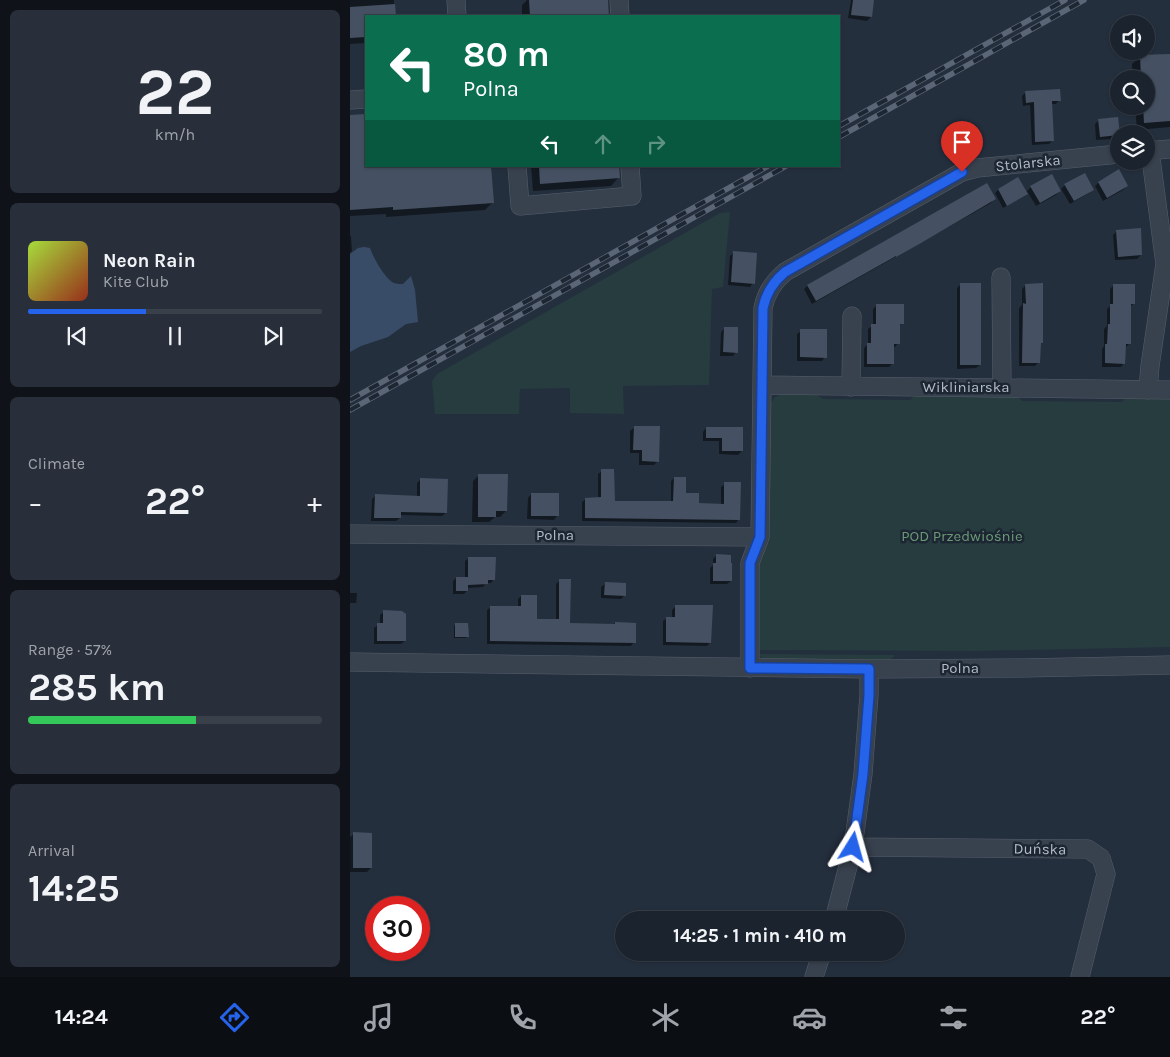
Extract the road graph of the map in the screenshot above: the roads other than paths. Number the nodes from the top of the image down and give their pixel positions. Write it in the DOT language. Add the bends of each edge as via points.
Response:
graph roads {
  1 [pos="456,0"];
  2 [pos="619,0"];
  3 [pos="457,15"];
  4 [pos="620,15"];
  5 [pos="365,99"];
  6 [pos="350,100"];
  7 [pos="1170,149"];
  8 [pos="1155,150"];
  9 [pos="1110,155"];
  10 [pos="518,167"];
  11 [pos="630,167"];
  12 [pos="1151,170"];
  13 [pos="1001,277"];
  14 [pos="852,316"];
  15 [pos="762,385"];
  16 [pos="850,387"];
  17 [pos="1002,387"];
  18 [pos="1148,390"];
  19 [pos="1170,390"];
  20 [pos="350,534"];
  21 [pos="760,537"];
  22 [pos="350,662"];
  23 [pos="1170,664"];
  24 [pos="750,668"];
  25 [pos="869,669"];
  26 [pos="853,847"];
  27 [pos="836,911"];
  28 [pos="819,961"];
  29 [pos="814,977"];
  30 [pos="1080,977"];
  1 -- 3 [label="street"];
  2 -- 4 [label="street"];
  5 -- 6 [label="street"];
  7 -- 8 [label="street"];
  9 -- 15 [label="street, Stolarska" via="962,172 785,272 778,277 765,299"];
  10 -- 11 [label="street" via="520,206 632,196"];
  12 -- 18 [label="street" via="1166,264"];
  13 -- 17 [label="street"];
  14 -- 16 [label="street"];
  15 -- 16 [label="street, Wikliniarska"];
  15 -- 21 [label="street"];
  16 -- 17 [label="street, Wikliniarska"];
  17 -- 18 [label="street, Wikliniarska"];
  18 -- 19 [label="street, Wikliniarska"];
  20 -- 21 [label="street, Polna"];
  21 -- 24 [label="street" via="750,563"];
  22 -- 24 [label="street, Polna"];
  23 -- 25 [label="street, Polna"];
  24 -- 25 [label="street, Polna"];
  25 -- 26 [label="street" via="863,774"];
  26 -- 27 [label="street"];
  26 -- 30 [label="street, Duńska" via="1088,849 1101,858 1106,874"];
  28 -- 29 [label="street"];
}
